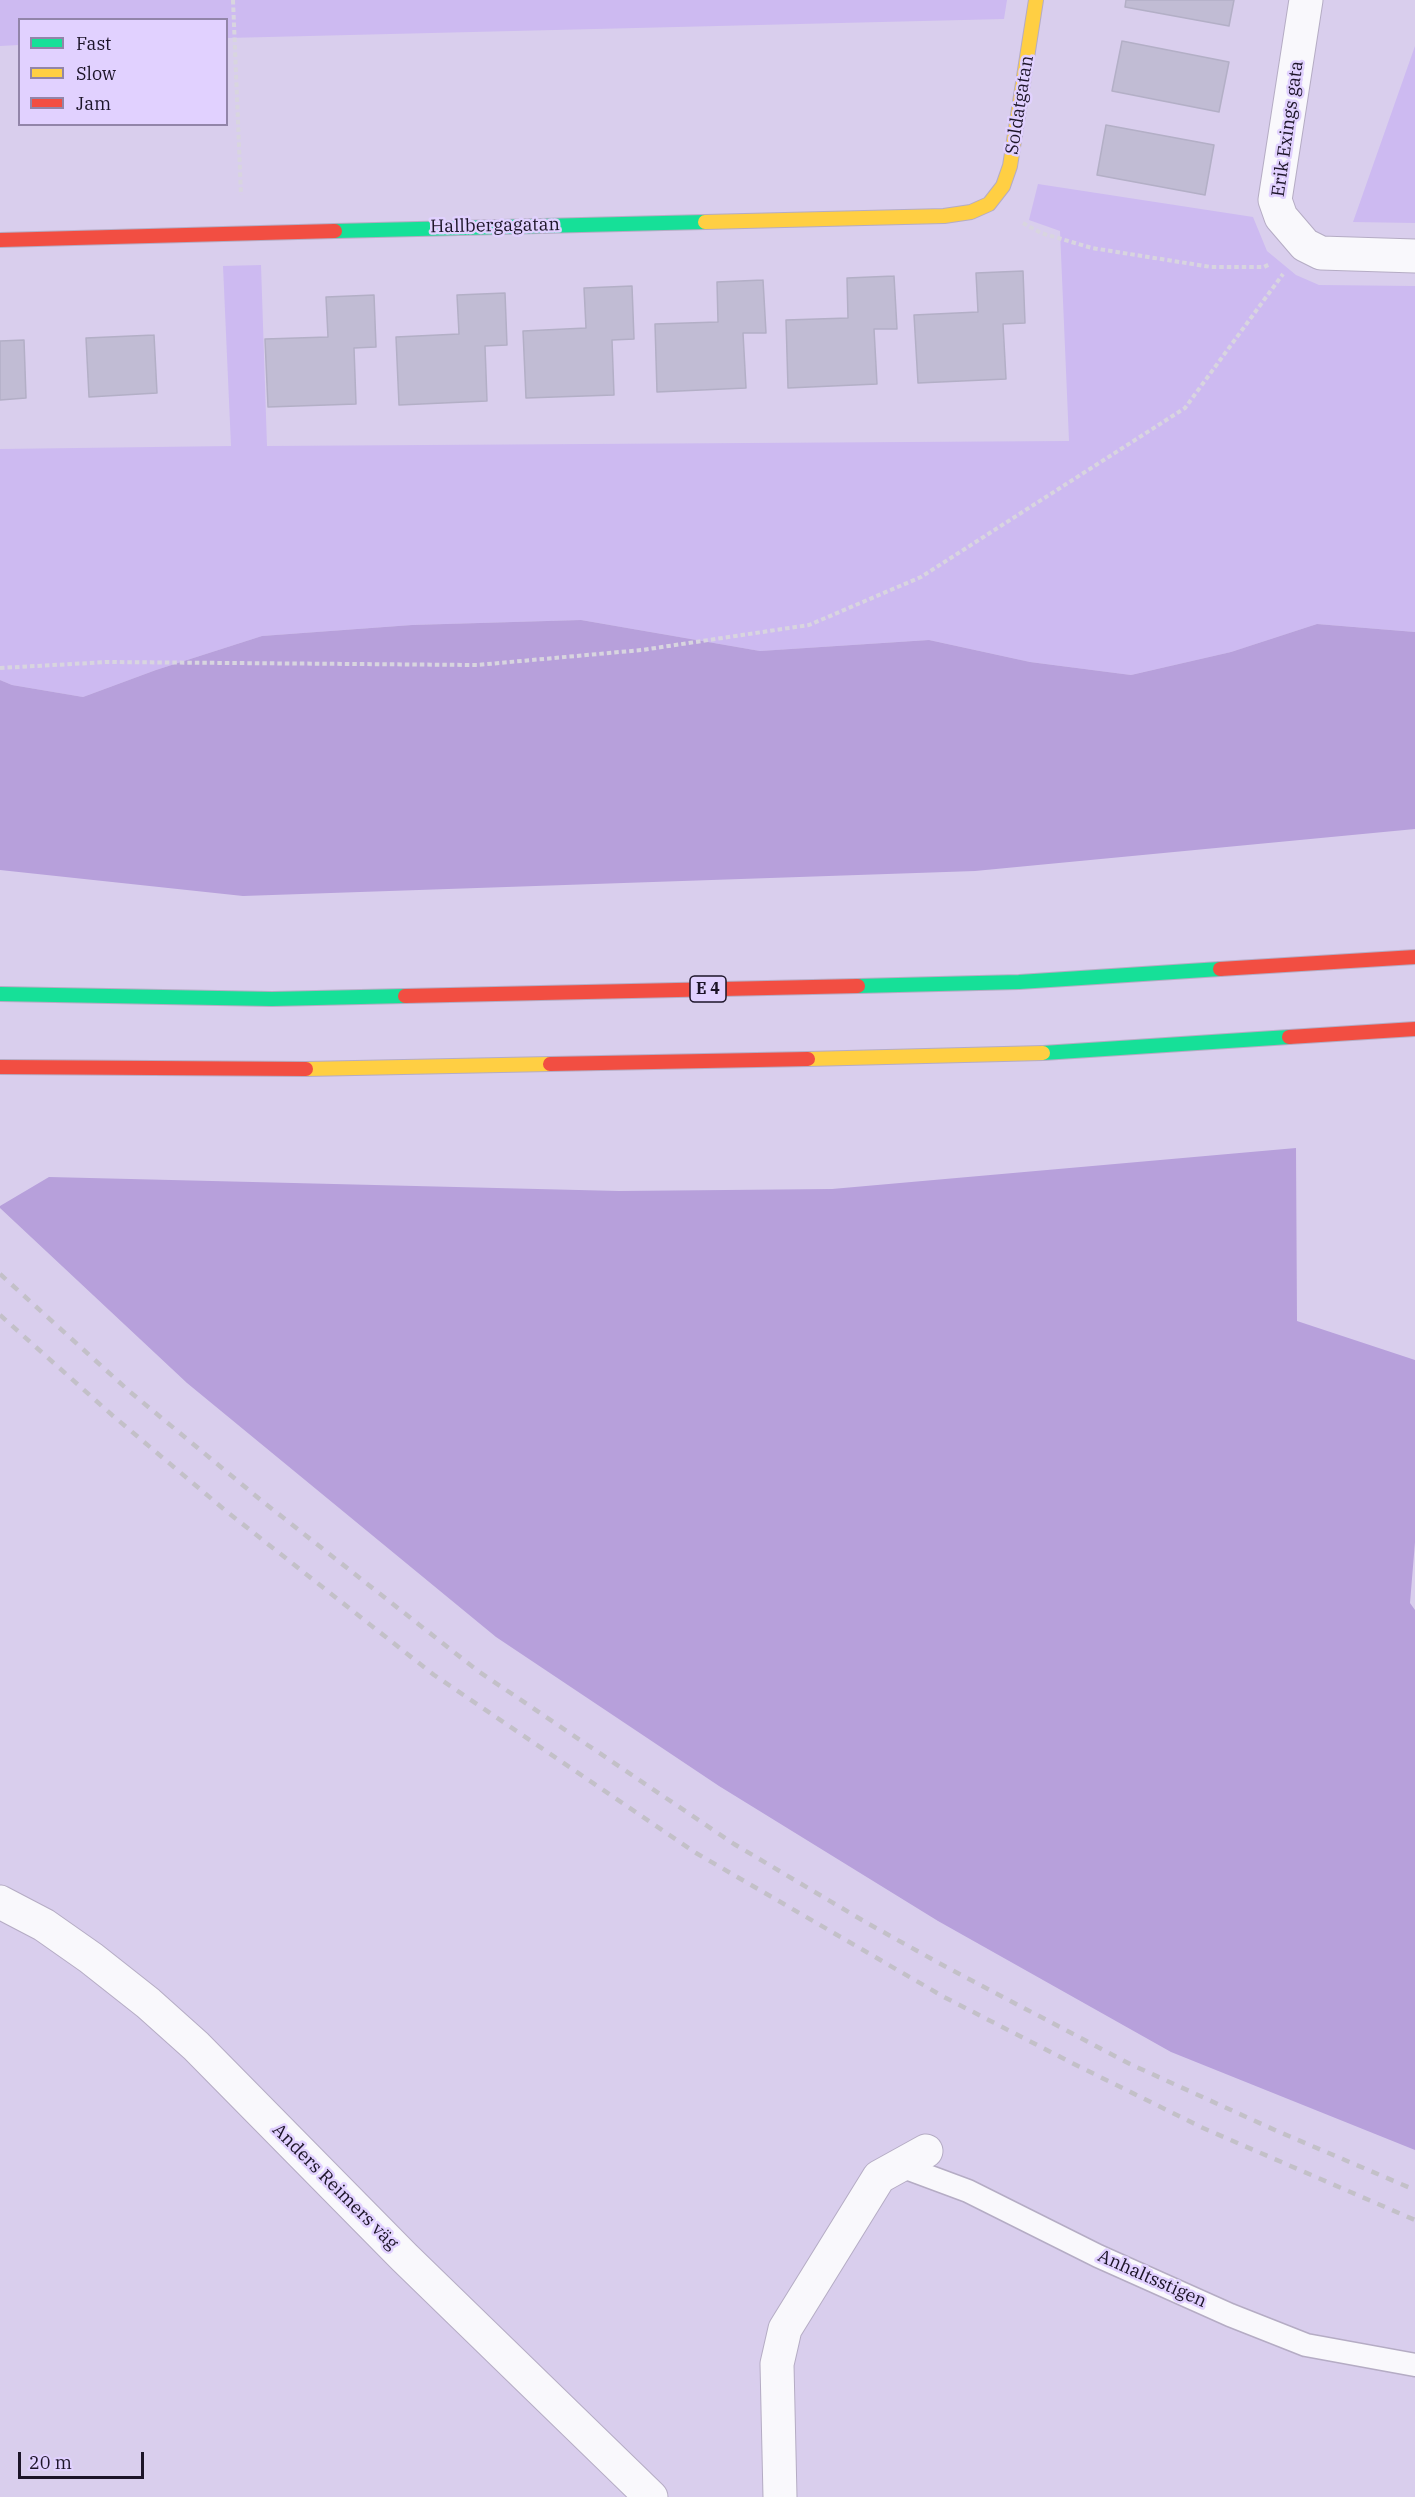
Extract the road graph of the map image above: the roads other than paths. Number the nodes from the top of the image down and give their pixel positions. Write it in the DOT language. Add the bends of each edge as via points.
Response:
graph roads {
  1 [pos="1036,0"];
  2 [pos="1306,0"];
  3 [pos="988,204"];
  4 [pos="0,240"];
  5 [pos="1415,256"];
  6 [pos="1415,957"];
  7 [pos="0,994"];
  8 [pos="1415,1029"];
  9 [pos="0,1067"];
  10 [pos="0,1902"];
  11 [pos="912,2158"];
  12 [pos="1415,2364"];
  13 [pos="651,2497"];
  14 [pos="780,2497"];
  1 -- 3 [label="main road, Soldatgatan" via="1010,166 1003,186"];
  2 -- 5 [label="street, Erik Exings gata" via="1275,200 1281,217 1305,245 1321,253"];
  3 -- 4 [label="main road, Hallbergagatan" via="971,212 944,216"];
  6 -- 7 [label="main road, E 4" via="1019,982 272,999"];
  8 -- 9 [label="main road" via="1029,1054 273,1071"];
  10 -- 13 [label="street, Anders Reimers väg" via="44,1924 92,1958 196,2046 404,2257"];
  11 -- 12 [label="lane, Anhaltsstigen" via="968,2191 1098,2256 1230,2314 1306,2344"];
  11 -- 14 [label="street, Anhaltsstigen" via="879,2178 785,2329 777,2364"];
}
